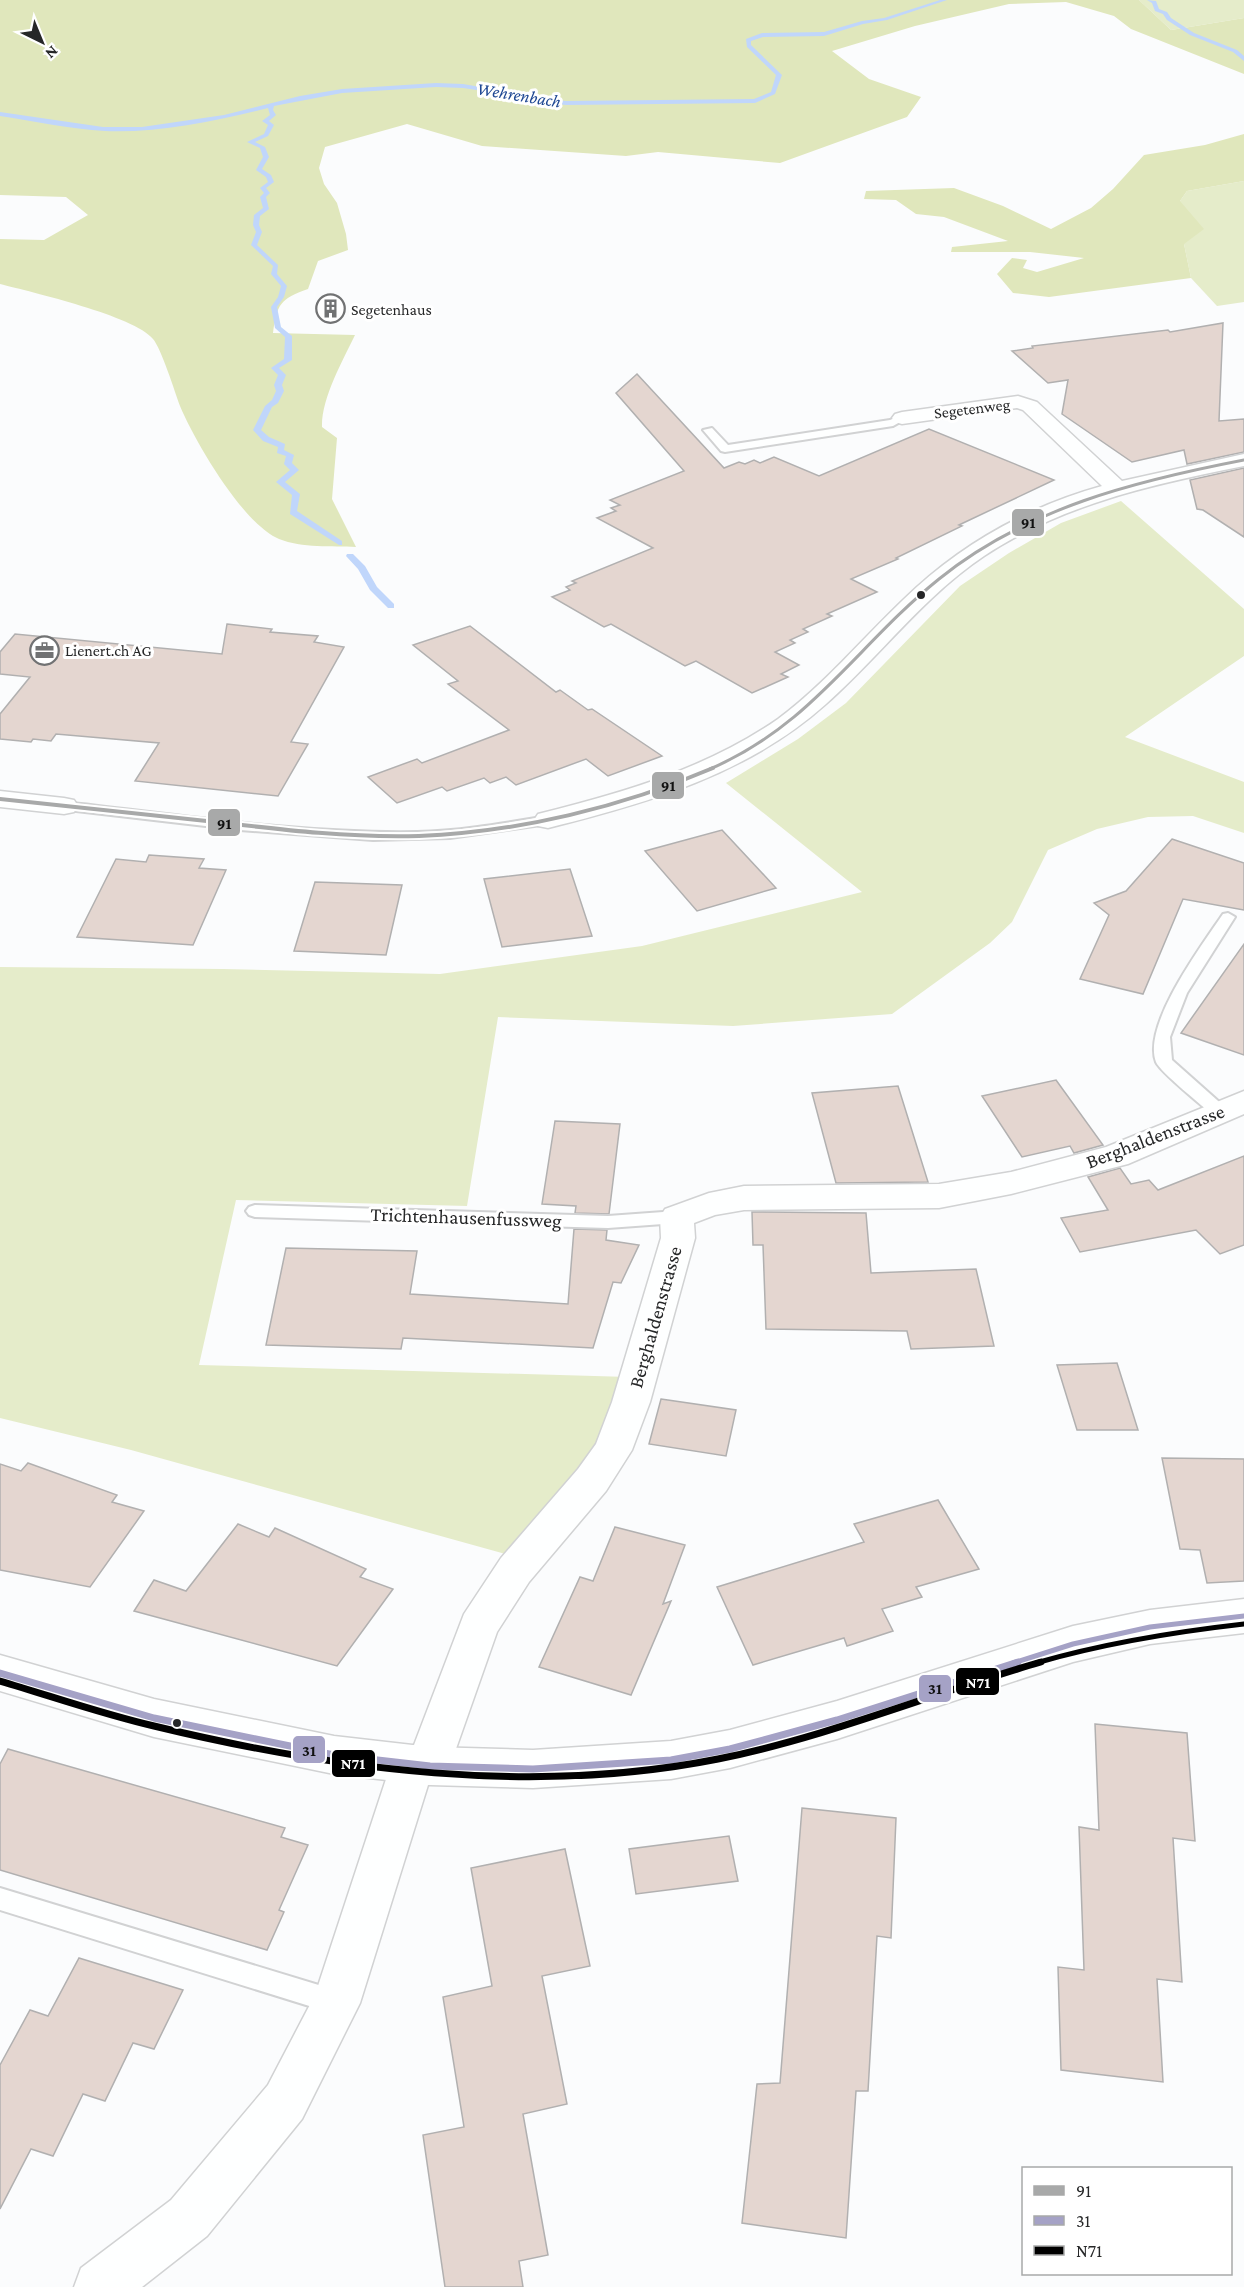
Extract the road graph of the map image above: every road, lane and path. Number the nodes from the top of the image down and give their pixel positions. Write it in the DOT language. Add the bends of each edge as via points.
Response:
graph roads {
  1 [pos="902,418"];
  2 [pos="708,430"];
  3 [pos="1244,460"];
  4 [pos="1117,488"];
  5 [pos="0,799"];
  6 [pos="64,806"];
  7 [pos="548,820"];
  8 [pos="1228,917"];
  9 [pos="1237,1106"];
  10 [pos="255,1211"];
  11 [pos="677,1217"];
  12 [pos="1244,1616"];
  13 [pos="0,1673"];
  14 [pos="421,1765"];
  15 [pos="0,1899"];
  16 [pos="336,2003"];
  17 [pos="100,2287"];
  1 -- 2 [label="lane" via="893,423 725,449"];
  1 -- 4 [label="street, Segetenweg" via="1008,402 1024,404"];
  3 -- 4 [label="street"];
  4 -- 7 [label="street" via="1062,506 977,551 938,580 817,699 743,753 658,789"];
  5 -- 6 [label="street"];
  6 -- 7 [label="lane" via="352,835 419,836"];
  8 -- 9 [label="lane" via="1179,993 1162,1036 1164,1062"];
  9 -- 11 [label="street, Berghaldenstrasse" via="1116,1156 1011,1183 939,1196 744,1198"];
  10 -- 11 [label="lane, Trichtenhausenfussweg" via="608,1222"];
  11 -- 14 [label="street, Berghaldenstrasse" via="678,1238 613,1450 514,1570 479,1626 442,1725"];
  12 -- 14 [label="street" via="1150,1627 1073,1644 837,1720 730,1749 671,1760 533,1769"];
  13 -- 14 [label="street" via="174,1723 334,1755"];
  14 -- 16 [label="street, Berghaldenstrasse"];
  15 -- 16 [label="lane"];
  16 -- 17 [label="street, Berghaldenstrasse" via="285,2102 189,2218"];
}
